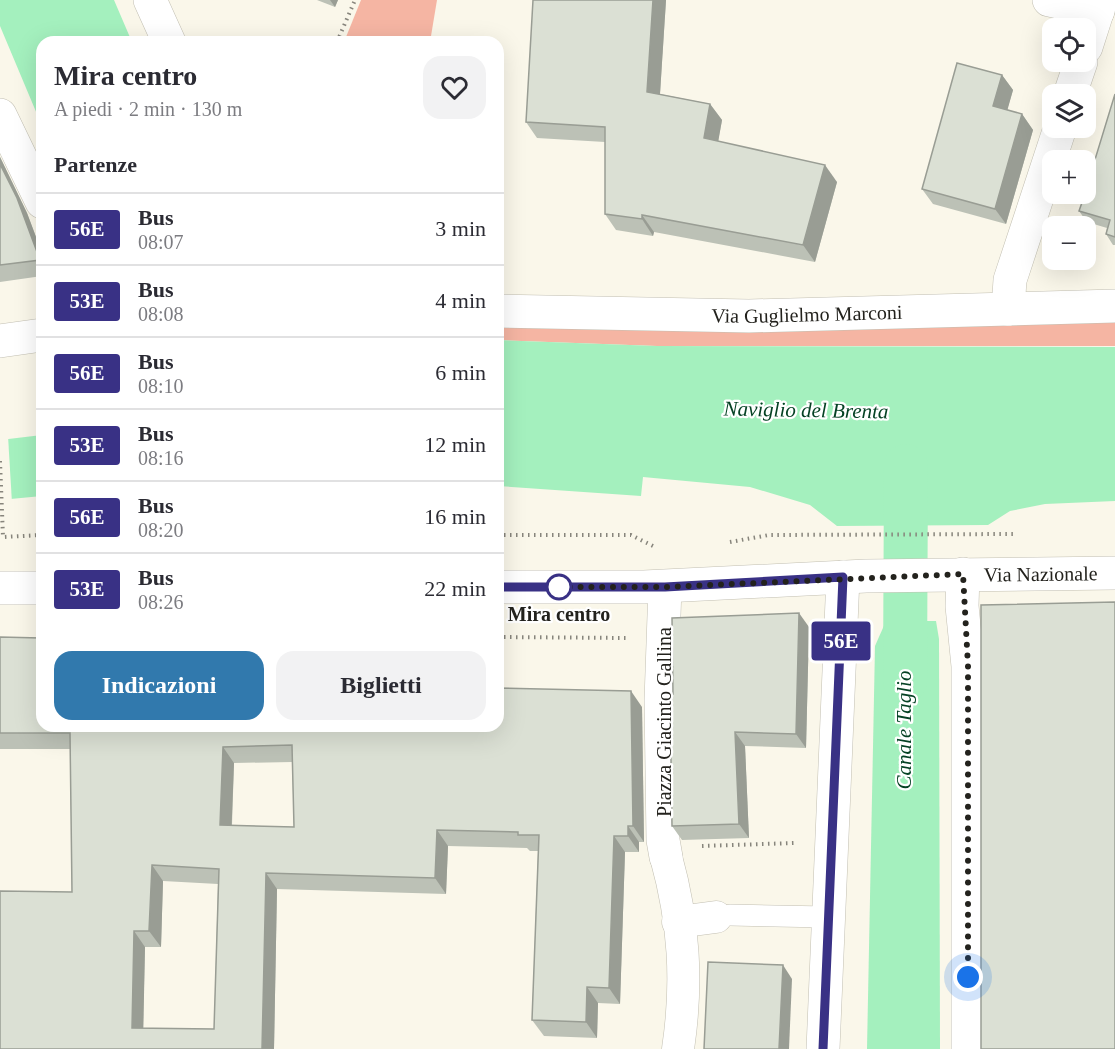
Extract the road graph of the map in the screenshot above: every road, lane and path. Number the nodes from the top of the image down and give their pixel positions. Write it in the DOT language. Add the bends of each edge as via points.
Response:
graph roads {
  1 [pos="150,0"];
  2 [pos="355,0"];
  3 [pos="1049,0"];
  4 [pos="1100,5"];
  5 [pos="166,36"];
  6 [pos="340,36"];
  7 [pos="0,114"];
  8 [pos="1057,138"];
  9 [pos="36,189"];
  10 [pos="1115,306"];
  11 [pos="1008,309"];
  12 [pos="504,310"];
  13 [pos="36,336"];
  14 [pos="0,341"];
  15 [pos="0,461"];
  16 [pos="1005,533"];
  17 [pos="36,535"];
  18 [pos="504,535"];
  19 [pos="1,537"];
  20 [pos="726,543"];
  21 [pos="659,549"];
  22 [pos="1115,573"];
  23 [pos="957,574"];
  24 [pos="855,577"];
  25 [pos="504,587"];
  26 [pos="665,587"];
  27 [pos="0,588"];
  28 [pos="36,588"];
  29 [pos="504,637"];
  30 [pos="599,637"];
  31 [pos="807,842"];
  32 [pos="665,852"];
  33 [pos="723,916"];
  34 [pos="827,917"];
  35 [pos="678,922"];
  36 [pos="678,1049"];
  37 [pos="823,1049"];
  38 [pos="968,1049"];
  1 -- 5 [label="street"];
  2 -- 6 [label="path"];
  3 -- 4 [label="street"];
  7 -- 9 [label="street"];
  8 -- 11 [label="street" via="1010,280"];
  10 -- 11 [label="street, Via Guglielmo Marconi"];
  11 -- 12 [label="street, Via Guglielmo Marconi" via="749,316"];
  13 -- 14 [label="street"];
  15 -- 19 [label="path"];
  16 -- 20 [label="path" via="769,535"];
  17 -- 19 [label="path"];
  18 -- 21 [label="path" via="630,535"];
  22 -- 23 [label="street, Via Nazionale"];
  23 -- 24 [label="street, Via Nazionale"];
  23 -- 38 [label="street" via="968,666"];
  24 -- 26 [label="street, Via Nazionale"];
  24 -- 34 [label="street" via="838,746"];
  25 -- 26 [label="street, Via Nazionale"];
  26 -- 32 [label="street, Piazza Giacinto Gallina" via="661,700"];
  27 -- 28 [label="street"];
  29 -- 30 [label="path"];
  31 -- 32 [label="path"];
  32 -- 35 [label="street"];
  33 -- 34 [label="lane"];
  33 -- 35 [label="street"];
  34 -- 37 [label="street"];
  35 -- 36 [label="street" via="685,960"];
}
